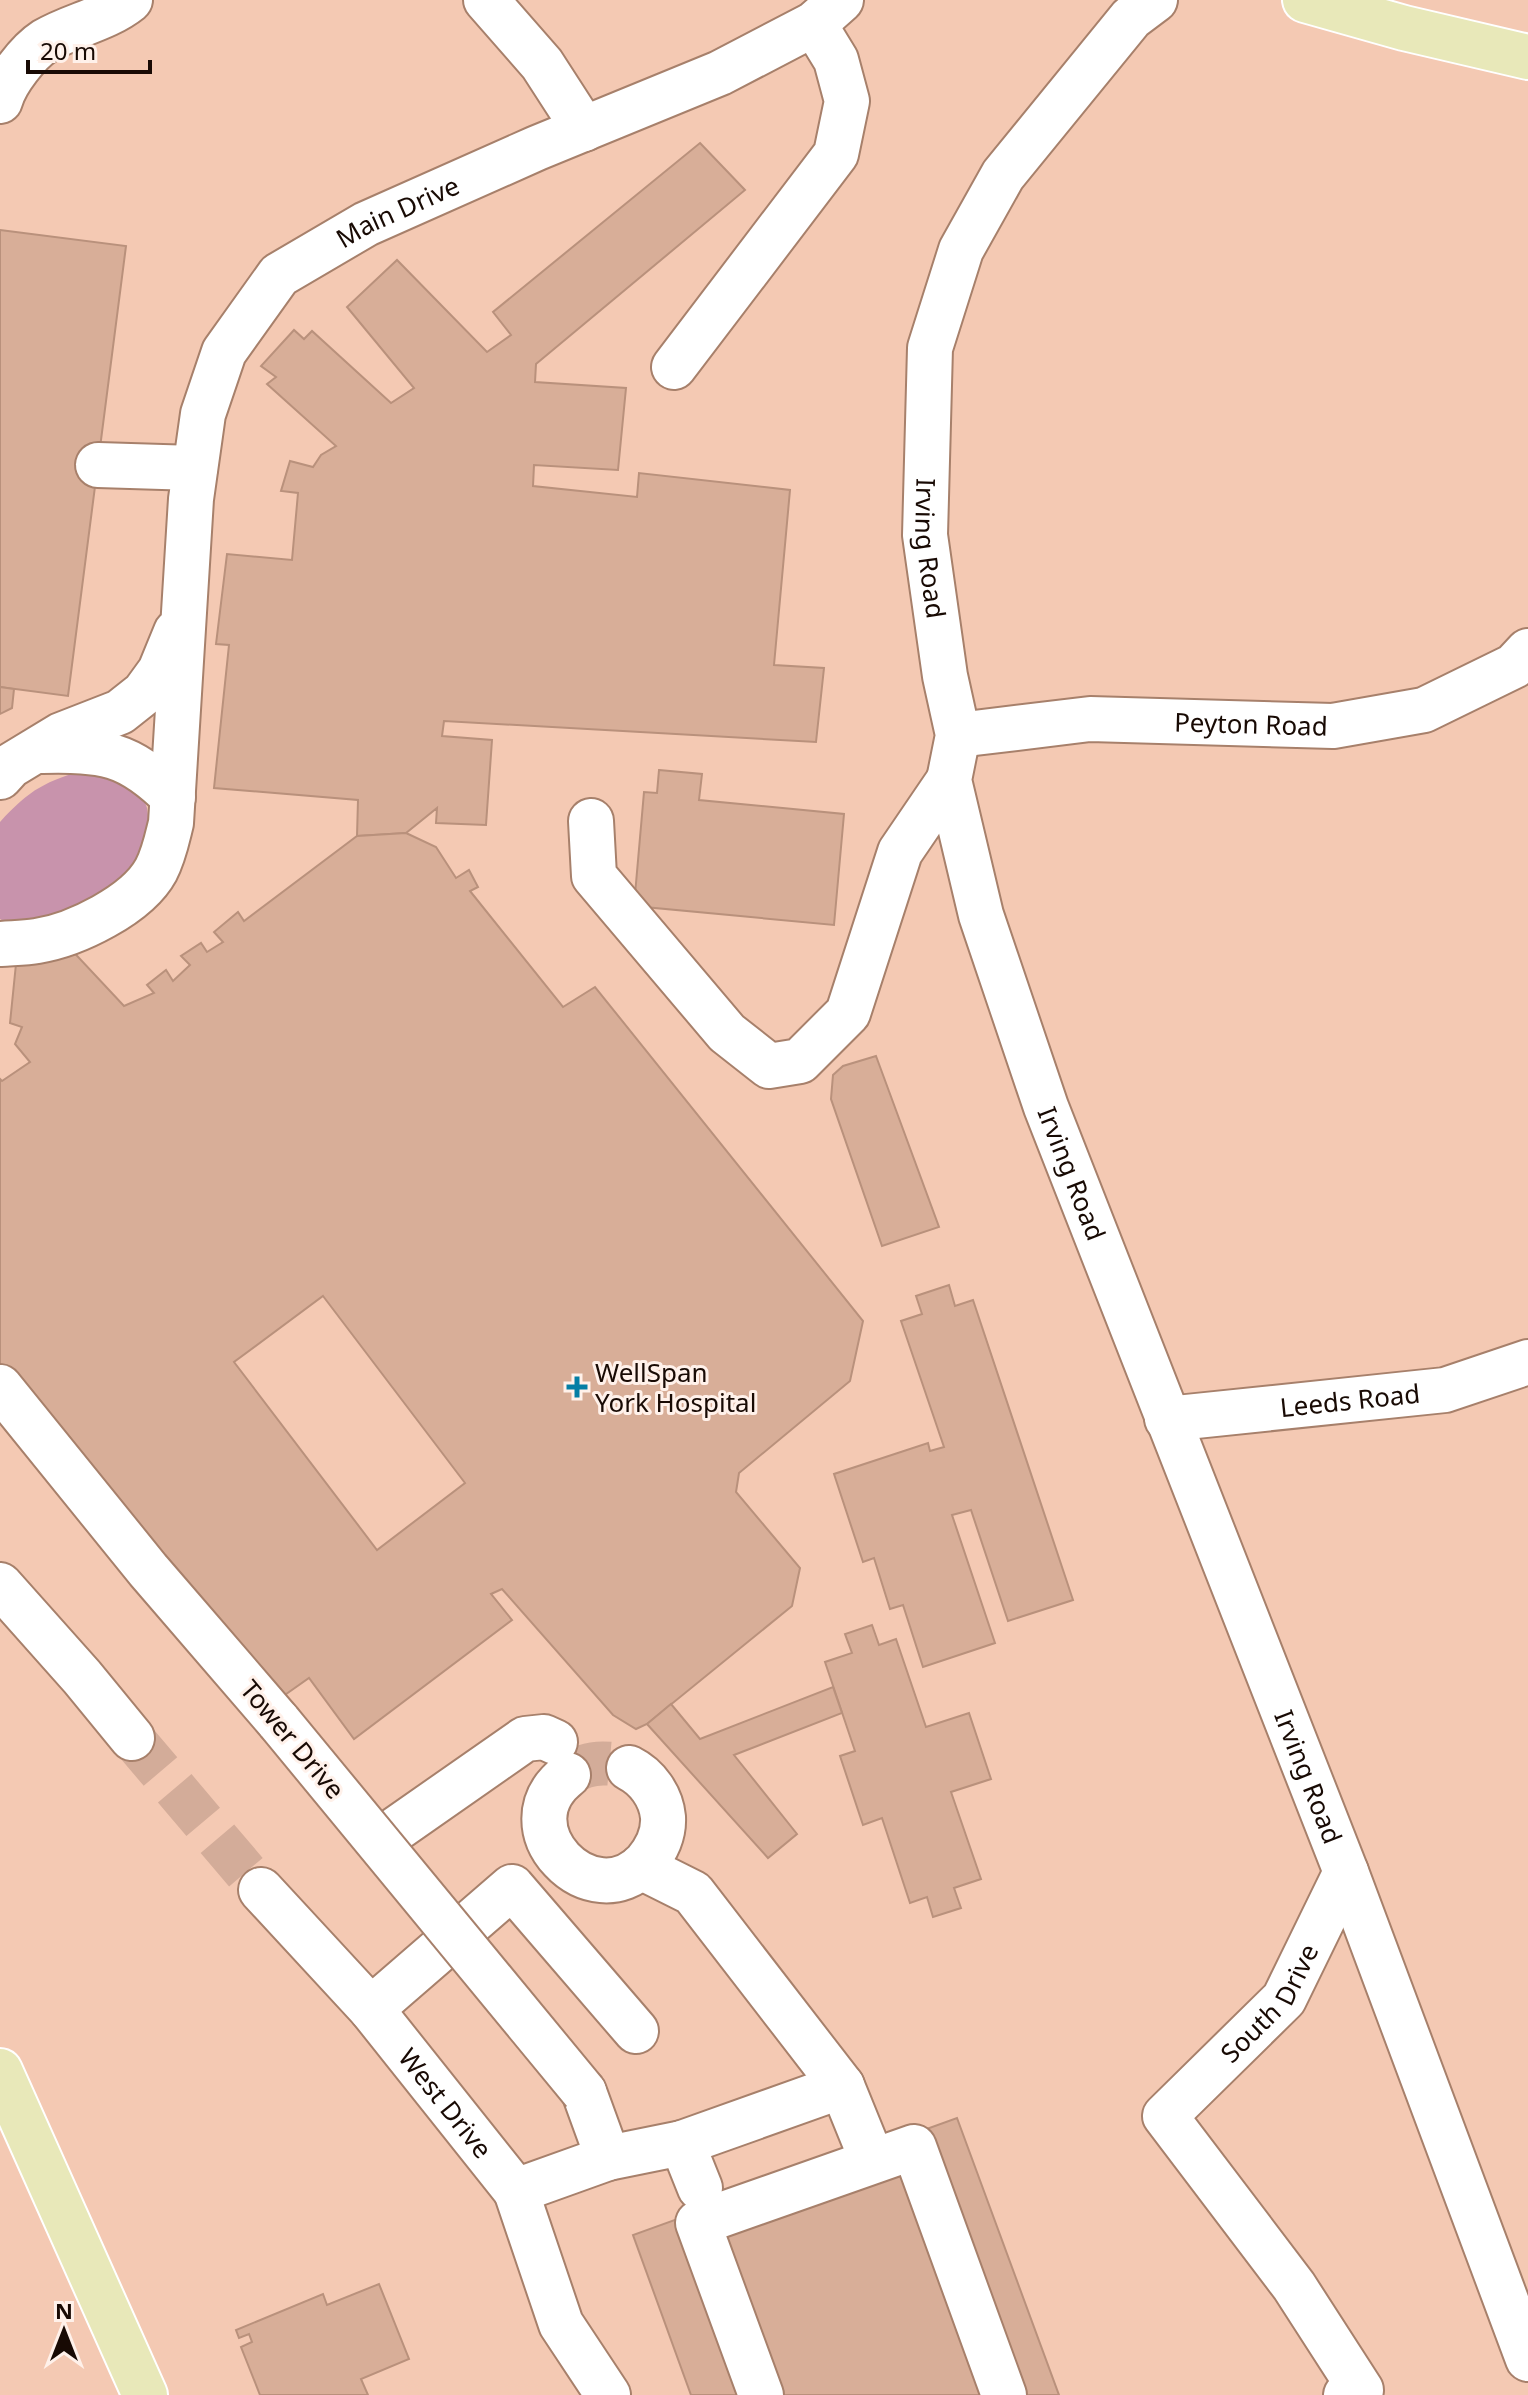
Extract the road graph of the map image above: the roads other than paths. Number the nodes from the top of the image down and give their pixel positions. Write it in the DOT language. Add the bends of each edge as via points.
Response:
graph roads {
  1 [pos="130,0"];
  2 [pos="486,0"];
  3 [pos="1155,0"];
  4 [pos="1305,0"];
  5 [pos="827,12"];
  6 [pos="1528,57"];
  7 [pos="0,101"];
  8 [pos="584,129"];
  9 [pos="674,367"];
  10 [pos="98,465"];
  11 [pos="195,468"];
  12 [pos="184,612"];
  13 [pos="1528,651"];
  14 [pos="958,735"];
  15 [pos="36,751"];
  16 [pos="0,777"];
  17 [pos="949,780"];
  18 [pos="173,797"];
  19 [pos="591,821"];
  20 [pos="0,944"];
  21 [pos="1528,1362"];
  22 [pos="0,1387"];
  23 [pos="1167,1419"];
  24 [pos="0,1585"];
  25 [pos="132,1738"];
  26 [pos="629,1768"];
  27 [pos="379,1841"];
  28 [pos="641,1867"];
  29 [pos="1346,1872"];
  30 [pos="261,1890"];
  31 [pos="371,2009"];
  32 [pos="636,2031"];
  33 [pos="0,2071"];
  34 [pos="842,2086"];
  35 [pos="682,2143"];
  36 [pos="868,2150"];
  37 [pos="608,2158"];
  38 [pos="700,2188"];
  39 [pos="516,2191"];
  40 [pos="1528,2359"];
  41 [pos="1356,2393"];
  42 [pos="145,2395"];
  43 [pos="608,2395"];
  44 [pos="761,2395"];
  45 [pos="1004,2395"];
  1 -- 7 [label="street" via="43,42 14,72"];
  2 -- 8 [label="street" via="542,64"];
  3 -- 14 [label="street, Irving Road" via="1131,18 1003,175 961,250 930,348 925,535"];
  4 -- 6 [label="main road"];
  5 -- 8 [label="street, Main Drive" via="720,73"];
  5 -- 9 [label="street" via="847,101 836,154"];
  8 -- 11 [label="street, Main Drive" via="366,224 279,275 224,352 203,414"];
  10 -- 11 [label="street"];
  11 -- 12 [label="street, Main Drive"];
  12 -- 15 [label="street" via="160,671 144,693 120,712"];
  12 -- 18 [label="street, Main Drive"];
  13 -- 14 [label="street, Peyton Road" via="1514,666 1424,710 1333,726 1090,719"];
  14 -- 17 [label="street, Irving Road"];
  15 -- 16 [label="street"];
  15 -- 18 [label="street" via="95,752 129,761"];
  17 -- 19 [label="street" via="900,852 848,1013 800,1061 769,1066 727,1033 594,876"];
  17 -- 23 [label="street, Irving Road" via="981,915 1046,1107"];
  18 -- 20 [label="street, Main Drive" via="164,853 144,887 114,910 67,934"];
  21 -- 23 [label="street, Leeds Road" via="1445,1390"];
  22 -- 27 [label="street, Tower Drive, bridge"];
  23 -- 29 [label="street, Irving Road"];
  24 -- 25 [label="street"];
  26 -- 28 [label="street" via="647,1781 663,1815 662,1835"];
  27 -- 28 [label="street" via="525,1739 544,1737 562,1758 561,1781 545,1816 554,1854 585,1877 605,1880"];
  27 -- 37 [label="street, Tower Drive, bridge" via="584,2092"];
  28 -- 34 [label="street" via="693,1893"];
  29 -- 40 [label="street, Irving Road"];
  29 -- 41 [label="street, South Drive" via="1284,1999 1165,2116 1294,2286"];
  30 -- 31 [label="street, West Drive"];
  31 -- 32 [label="street" via="512,1887"];
  31 -- 39 [label="street, West Drive"];
  33 -- 42 [label="main road"];
  34 -- 35 [label="street"];
  34 -- 36 [label="street"];
  35 -- 37 [label="street"];
  35 -- 38 [label="street"];
  37 -- 39 [label="street"];
  39 -- 43 [label="street, West Drive" via="561,2324"];
  44 -- 45 [label="street" via="698,2223 914,2147"];
}
